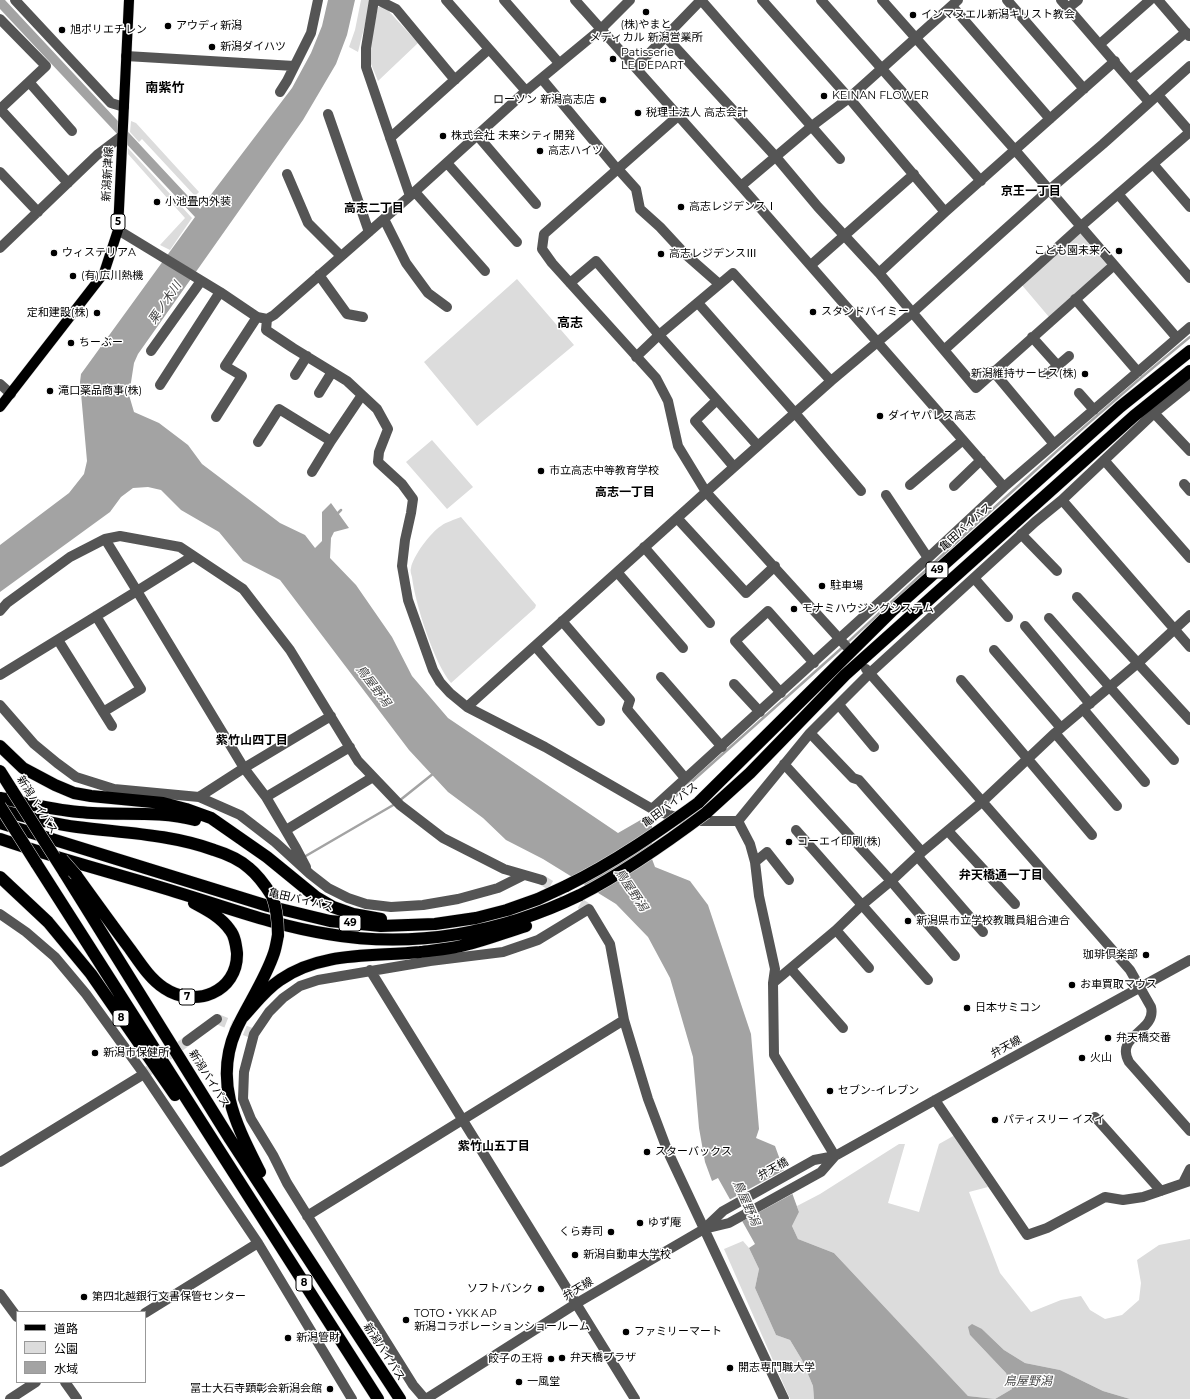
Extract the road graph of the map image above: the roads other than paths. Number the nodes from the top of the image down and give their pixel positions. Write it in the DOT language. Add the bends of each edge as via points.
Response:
graph roads {
  1 [pos="15,0"];
  2 [pos="129,0"];
  3 [pos="318,0"];
  4 [pos="374,0"];
  5 [pos="378,0"];
  6 [pos="446,0"];
  7 [pos="504,0"];
  8 [pos="575,0"];
  9 [pos="630,0"];
  10 [pos="701,0"];
  11 [pos="762,0"];
  12 [pos="821,0"];
  13 [pos="882,0"];
  14 [pos="1007,0"];
  15 [pos="1061,0"];
  16 [pos="1078,0"];
  17 [pos="1150,0"];
  18 [pos="1158,0"];
  19 [pos="955,3"];
  20 [pos="1068,8"];
  21 [pos="0,19"];
  22 [pos="601,29"];
  23 [pos="1188,34"];
  24 [pos="665,36"];
  25 [pos="916,38"];
  26 [pos="1100,44"];
  27 [pos="489,49"];
  28 [pos="126,56"];
  29 [pos="1115,61"];
  30 [pos="559,63"];
  31 [pos="294,66"];
  32 [pos="1190,66"];
  33 [pos="636,67"];
  34 [pos="882,68"];
  35 [pos="542,79"];
  36 [pos="454,80"];
  37 [pos="1130,80"];
  38 [pos="29,82"];
  39 [pos="1084,89"];
  40 [pos="526,91"];
  41 [pos="280,92"];
  42 [pos="1158,95"];
  43 [pos="849,98"];
  44 [pos="1149,102"];
  45 [pos="124,106"];
  46 [pos="0,109"];
  47 [pos="328,114"];
  48 [pos="678,116"];
  49 [pos="1050,119"];
  50 [pos="812,126"];
  51 [pos="72,131"];
  52 [pos="1190,132"];
  53 [pos="122,136"];
  54 [pos="477,136"];
  55 [pos="390,138"];
  56 [pos="1015,150"];
  57 [pos="776,157"];
  58 [pos="840,159"];
  59 [pos="447,163"];
  60 [pos="1153,164"];
  61 [pos="618,169"];
  62 [pos="0,172"];
  63 [pos="287,174"];
  64 [pos="914,174"];
  65 [pos="981,180"];
  66 [pos="68,183"];
  67 [pos="741,186"];
  68 [pos="1049,190"];
  69 [pos="412,194"];
  70 [pos="1118,194"];
  71 [pos="536,204"];
  72 [pos="1190,207"];
  73 [pos="38,212"];
  74 [pos="945,212"];
  75 [pos="384,219"];
  76 [pos="1080,227"];
  77 [pos="118,230"];
  78 [pos="369,232"];
  79 [pos="845,236"];
  80 [pos="2,242"];
  81 [pos="517,242"];
  82 [pos="341,256"];
  83 [pos="811,265"];
  84 [pos="1114,266"];
  85 [pos="484,271"];
  86 [pos="879,272"];
  87 [pos="318,276"];
  88 [pos="1190,278"];
  89 [pos="199,280"];
  90 [pos="570,283"];
  91 [pos="718,284"];
  92 [pos="220,292"];
  93 [pos="1075,299"];
  94 [pos="698,303"];
  95 [pos="447,307"];
  96 [pos="912,313"];
  97 [pos="257,317"];
  98 [pos="363,317"];
  99 [pos="267,319"];
  100 [pos="1190,327"];
  101 [pos="659,336"];
  102 [pos="1032,337"];
  103 [pos="1176,338"];
  104 [pos="877,342"];
  105 [pos="944,350"];
  106 [pos="151,351"];
  107 [pos="1190,351"];
  108 [pos="307,356"];
  109 [pos="1069,356"];
  110 [pos="636,357"];
  111 [pos="1058,366"];
  112 [pos="994,371"];
  113 [pos="1190,371"];
  114 [pos="332,372"];
  115 [pos="1138,372"];
  116 [pos="1048,374"];
  117 [pos="295,375"];
  118 [pos="831,381"];
  119 [pos="0,384"];
  120 [pos="1190,384"];
  121 [pos="160,385"];
  122 [pos="318,393"];
  123 [pos="1079,393"];
  124 [pos="11,394"];
  125 [pos="362,395"];
  126 [pos="717,400"];
  127 [pos="0,407"];
  128 [pos="1094,410"];
  129 [pos="795,413"];
  130 [pos="1154,413"];
  131 [pos="216,417"];
  132 [pos="963,440"];
  133 [pos="331,441"];
  134 [pos="258,442"];
  135 [pos="1054,444"];
  136 [pos="758,446"];
  137 [pos="1190,452"];
  138 [pos="981,460"];
  139 [pos="1104,460"];
  140 [pos="734,467"];
  141 [pos="312,472"];
  142 [pos="910,484"];
  143 [pos="954,486"];
  144 [pos="1004,487"];
  145 [pos="861,491"];
  146 [pos="706,492"];
  147 [pos="886,495"];
  148 [pos="1062,500"];
  149 [pos="677,518"];
  150 [pos="1021,534"];
  151 [pos="105,539"];
  152 [pos="644,547"];
  153 [pos="193,556"];
  154 [pos="928,558"];
  155 [pos="1190,558"];
  156 [pos="775,566"];
  157 [pos="1057,571"];
  158 [pos="617,572"];
  159 [pos="974,578"];
  160 [pos="137,591"];
  161 [pos="1077,597"];
  162 [pos="0,611"];
  163 [pos="1190,615"];
  164 [pos="96,616"];
  165 [pos="1008,617"];
  166 [pos="1050,618"];
  167 [pos="562,621"];
  168 [pos="710,623"];
  169 [pos="1025,626"];
  170 [pos="1174,628"];
  171 [pos="58,640"];
  172 [pos="843,642"];
  173 [pos="535,646"];
  174 [pos="1190,646"];
  175 [pos="683,648"];
  176 [pos="994,650"];
  177 [pos="814,663"];
  178 [pos="1138,663"];
  179 [pos="868,671"];
  180 [pos="0,675"];
  181 [pos="661,677"];
  182 [pos="961,680"];
  183 [pos="734,684"];
  184 [pos="1110,687"];
  185 [pos="781,693"];
  186 [pos="0,705"];
  187 [pos="839,705"];
  188 [pos="1087,706"];
  189 [pos="467,707"];
  190 [pos="103,712"];
  191 [pos="760,712"];
  192 [pos="331,716"];
  193 [pos="1190,720"];
  194 [pos="600,721"];
  195 [pos="112,726"];
  196 [pos="1058,731"];
  197 [pos="810,733"];
  198 [pos="0,746"];
  199 [pos="350,747"];
  200 [pos="722,747"];
  201 [pos="874,747"];
  202 [pos="1027,759"];
  203 [pos="1174,760"];
  204 [pos="784,764"];
  205 [pos="244,768"];
  206 [pos="0,771"];
  207 [pos="373,777"];
  208 [pos="685,778"];
  209 [pos="1145,782"];
  210 [pos="199,797"];
  211 [pos="266,797"];
  212 [pos="0,798"];
  213 [pos="983,801"];
  214 [pos="0,806"];
  215 [pos="1117,806"];
  216 [pos="0,810"];
  217 [pos="656,811"];
  218 [pos="0,813"];
  219 [pos="738,821"];
  220 [pos="6,824"];
  221 [pos="286,830"];
  222 [pos="796,830"];
  223 [pos="948,831"];
  224 [pos="28,833"];
  225 [pos="1092,834"];
  226 [pos="236,835"];
  227 [pos="0,840"];
  228 [pos="920,855"];
  229 [pos="37,858"];
  230 [pos="755,862"];
  231 [pos="310,874"];
  232 [pos="524,875"];
  233 [pos="0,878"];
  234 [pos="542,880"];
  235 [pos="789,880"];
  236 [pos="891,882"];
  237 [pos="175,892"];
  238 [pos="568,901"];
  239 [pos="1015,904"];
  240 [pos="862,905"];
  241 [pos="1,916"];
  242 [pos="399,926"];
  243 [pos="836,930"];
  244 [pos="983,932"];
  245 [pos="955,956"];
  246 [pos="1190,960"];
  247 [pos="868,964"];
  248 [pos="791,969"];
  249 [pos="370,970"];
  250 [pos="928,980"];
  251 [pos="773,983"];
  252 [pos="1139,987"];
  253 [pos="243,1017"];
  254 [pos="217,1019"];
  255 [pos="624,1020"];
  256 [pos="843,1028"];
  257 [pos="187,1041"];
  258 [pos="144,1074"];
  259 [pos="935,1100"];
  260 [pos="1095,1117"];
  261 [pos="463,1119"];
  262 [pos="1190,1131"];
  263 [pos="835,1156"];
  264 [pos="0,1162"];
  265 [pos="230,1168"];
  266 [pos="1190,1169"];
  267 [pos="1187,1182"];
  268 [pos="1161,1191"];
  269 [pos="308,1216"];
  270 [pos="282,1218"];
  271 [pos="704,1229"];
  272 [pos="258,1243"];
  273 [pos="0,1294"];
  274 [pos="577,1303"];
  275 [pos="146,1312"];
  276 [pos="16,1316"];
  277 [pos="468,1372"];
  278 [pos="34,1383"];
  279 [pos="66,1383"];
  280 [pos="397,1394"];
  281 [pos="10,1399"];
  282 [pos="77,1399"];
  283 [pos="352,1399"];
  284 [pos="378,1399"];
  285 [pos="425,1399"];
  286 [pos="443,1399"];
  287 [pos="635,1399"];
  288 [pos="784,1399"];
  1 -- 45 [label="street" via="111,103"];
  2 -- 28 [label="main road, 新潟新津線 / 5"];
  3 -- 31 [label="street" via="311,32"];
  4 -- 55 [label="street" via="366,48 366,67"];
  5 -- 36 [label="street" via="396,9"];
  6 -- 27 [label="street"];
  7 -- 30 [label="street"];
  8 -- 22 [label="street"];
  9 -- 22 [label="street"];
  10 -- 24 [label="street"];
  10 -- 50 [label="street"];
  11 -- 43 [label="street"];
  12 -- 34 [label="street"];
  13 -- 25 [label="street"];
  14 -- 39 [label="street"];
  15 -- 20 [label="street"];
  16 -- 20 [label="street"];
  17 -- 26 [label="street"];
  18 -- 23 [label="street"];
  19 -- 25 [label="street"];
  19 -- 49 [label="street"];
  20 -- 26 [label="street"];
  21 -- 38 [label="street" via="46,66"];
  22 -- 30 [label="street"];
  22 -- 33 [label="street"];
  23 -- 37 [label="street"];
  24 -- 33 [label="street"];
  24 -- 57 [label="street"];
  25 -- 34 [label="street"];
  25 -- 56 [label="street"];
  26 -- 29 [label="street"];
  27 -- 36 [label="street"];
  27 -- 40 [label="street"];
  28 -- 31 [label="street"];
  28 -- 45 [label="main road, 新潟新津線 / 5"];
  29 -- 37 [label="street"];
  29 -- 39 [label="street"];
  30 -- 35 [label="street"];
  31 -- 41 [label="street"];
  32 -- 42 [label="street"];
  33 -- 48 [label="street"];
  34 -- 43 [label="street"];
  34 -- 65 [label="street"];
  35 -- 40 [label="street"];
  35 -- 61 [label="street"];
  36 -- 55 [label="street"];
  37 -- 44 [label="street"];
  38 -- 46 [label="street"];
  38 -- 51 [label="street"];
  39 -- 49 [label="street"];
  40 -- 54 [label="street"];
  42 -- 44 [label="street"];
  42 -- 52 [label="street"];
  43 -- 50 [label="street"];
  43 -- 64 [label="street"];
  44 -- 68 [label="street"];
  45 -- 53 [label="main road, 新潟新津線 / 5"];
  46 -- 66 [label="street"];
  47 -- 78 [label="street"];
  48 -- 61 [label="street"];
  48 -- 67 [label="street"];
  49 -- 56 [label="street"];
  50 -- 57 [label="street"];
  50 -- 58 [label="street"];
  52 -- 60 [label="street"];
  53 -- 66 [label="street" via="97,155"];
  53 -- 77 [label="main road, 新潟新津線 / 5"];
  54 -- 59 [label="street"];
  54 -- 71 [label="street"];
  55 -- 69 [label="street"];
  56 -- 65 [label="street"];
  56 -- 68 [label="street"];
  57 -- 67 [label="street"];
  57 -- 79 [label="street"];
  59 -- 69 [label="street"];
  59 -- 81 [label="street"];
  60 -- 70 [label="street"];
  60 -- 72 [label="street"];
  61 -- 90 [label="street" via="544,234 542,249"];
  61 -- 91 [label="street" via="636,189 640,209"];
  62 -- 73 [label="street"];
  63 -- 82 [label="street" via="308,223"];
  64 -- 74 [label="street"];
  64 -- 79 [label="street"];
  65 -- 74 [label="street"];
  66 -- 73 [label="street"];
  67 -- 83 [label="street"];
  68 -- 76 [label="street"];
  68 -- 96 [label="street"];
  69 -- 75 [label="street"];
  69 -- 85 [label="street"];
  70 -- 76 [label="street"];
  70 -- 88 [label="street"];
  73 -- 80 [label="street"];
  74 -- 86 [label="street"];
  75 -- 78 [label="street"];
  75 -- 95 [label="street" via="406,263 428,293"];
  76 -- 84 [label="street"];
  76 -- 105 [label="street"];
  77 -- 89 [label="street"];
  77 -- 124 [label="main road, 新潟新津線 / 5" via="104,273"];
  78 -- 82 [label="street"];
  79 -- 83 [label="street"];
  79 -- 86 [label="street"];
  82 -- 87 [label="street"];
  83 -- 104 [label="street"];
  84 -- 93 [label="street"];
  84 -- 103 [label="street"];
  86 -- 96 [label="street"];
  87 -- 98 [label="street" via="347,314"];
  87 -- 99 [label="street"];
  89 -- 92 [label="street"];
  89 -- 106 [label="street"];
  90 -- 101 [label="street" via="596,261"];
  90 -- 110 [label="street"];
  91 -- 94 [label="street"];
  91 -- 118 [label="street" via="733,273"];
  92 -- 97 [label="street"];
  92 -- 121 [label="street"];
  93 -- 102 [label="street"];
  93 -- 115 [label="street"];
  94 -- 101 [label="street"];
  94 -- 129 [label="street"];
  96 -- 104 [label="street"];
  96 -- 105 [label="street"];
  97 -- 99 [label="street"];
  97 -- 131 [label="street" via="225,366 242,376"];
  99 -- 108 [label="street" via="266,330"];
  100 -- 103 [label="street"];
  101 -- 110 [label="street"];
  101 -- 126 [label="street"];
  102 -- 111 [label="street"];
  102 -- 112 [label="street"];
  103 -- 115 [label="street"];
  104 -- 118 [label="street"];
  104 -- 132 [label="street"];
  105 -- 112 [label="street" via="976,388"];
  107 -- 242 [label="highway, 亀田バイパス / 49, bridge" via="1120,407 893,610 698,803 618,858 538,899 482,916 435,924"];
  108 -- 114 [label="street"];
  108 -- 117 [label="street"];
  109 -- 111 [label="street"];
  110 -- 146 [label="street" via="656,378 668,401 678,446"];
  111 -- 116 [label="street"];
  112 -- 135 [label="street"];
  113 -- 238 [label="highway, 49, bridge" via="1134,416 846,675 750,773 706,813 626,869"];
  114 -- 122 [label="street"];
  114 -- 125 [label="street"];
  115 -- 128 [label="street"];
  118 -- 129 [label="street"];
  119 -- 124 [label="street"];
  120 -- 130 [label="street"];
  123 -- 128 [label="street"];
  124 -- 127 [label="main road, 新潟新津線 / 5"];
  125 -- 133 [label="street"];
  125 -- 189 [label="street" via="377,409 388,429 378,462 402,484 413,499 402,566 408,600 440,682"];
  126 -- 136 [label="street"];
  126 -- 140 [label="street" via="695,421"];
  128 -- 135 [label="street"];
  129 -- 136 [label="street"];
  129 -- 145 [label="street"];
  130 -- 137 [label="street"];
  130 -- 139 [label="street"];
  132 -- 138 [label="street"];
  132 -- 142 [label="street"];
  133 -- 134 [label="street" via="279,409"];
  133 -- 141 [label="street"];
  135 -- 144 [label="street"];
  136 -- 140 [label="street"];
  138 -- 143 [label="street"];
  138 -- 144 [label="street"];
  139 -- 148 [label="street"];
  139 -- 155 [label="street"];
  140 -- 146 [label="street"];
  144 -- 154 [label="street"];
  146 -- 149 [label="street"];
  146 -- 156 [label="street"];
  147 -- 154 [label="street"];
  148 -- 150 [label="street"];
  148 -- 170 [label="street"];
  149 -- 152 [label="street"];
  149 -- 156 [label="street" via="746,593"];
  150 -- 157 [label="street"];
  150 -- 159 [label="street"];
  151 -- 153 [label="street" via="120,536 172,546"];
  151 -- 160 [label="street"];
  151 -- 162 [label="street" via="70,557 7,603"];
  152 -- 158 [label="street"];
  152 -- 168 [label="street"];
  153 -- 160 [label="street"];
  153 -- 192 [label="street" via="243,589 290,650"];
  154 -- 172 [label="street"];
  156 -- 172 [label="street"];
  158 -- 167 [label="street"];
  158 -- 175 [label="street"];
  159 -- 165 [label="street"];
  159 -- 179 [label="street"];
  160 -- 164 [label="street"];
  160 -- 205 [label="street"];
  161 -- 178 [label="street"];
  163 -- 170 [label="street"];
  164 -- 171 [label="street"];
  164 -- 190 [label="street" via="141,689"];
  166 -- 184 [label="street"];
  167 -- 173 [label="street"];
  167 -- 208 [label="street" via="630,700 627,709"];
  169 -- 188 [label="street"];
  170 -- 174 [label="street"];
  170 -- 178 [label="street"];
  171 -- 180 [label="street"];
  171 -- 190 [label="street"];
  172 -- 177 [label="street"];
  173 -- 189 [label="street"];
  173 -- 194 [label="street"];
  176 -- 196 [label="street"];
  177 -- 185 [label="street"];
  177 -- 185 [label="street" via="768,611 735,642"];
  178 -- 184 [label="street"];
  178 -- 193 [label="street"];
  179 -- 187 [label="street"];
  179 -- 213 [label="street"];
  181 -- 200 [label="street"];
  182 -- 202 [label="street"];
  183 -- 191 [label="street"];
  184 -- 188 [label="street"];
  184 -- 203 [label="street"];
  185 -- 191 [label="street"];
  186 -- 210 [label="street" via="34,744 76,777 114,789"];
  187 -- 197 [label="street"];
  187 -- 201 [label="street"];
  188 -- 196 [label="street"];
  188 -- 209 [label="street"];
  189 -- 217 [label="street" via="544,747"];
  190 -- 195 [label="street"];
  191 -- 200 [label="street"];
  192 -- 199 [label="street"];
  192 -- 205 [label="street"];
  196 -- 202 [label="street"];
  196 -- 215 [label="street"];
  197 -- 204 [label="street"];
  197 -- 228 [label="street" via="853,778 858,780"];
  198 -- 226 [label="highway" via="23,768 74,793 162,803 186,809 211,818"];
  199 -- 207 [label="street" via="358,761"];
  199 -- 211 [label="street"];
  200 -- 208 [label="street"];
  202 -- 213 [label="street"];
  202 -- 225 [label="street"];
  204 -- 219 [label="street"];
  204 -- 236 [label="street"];
  205 -- 210 [label="street"];
  205 -- 211 [label="street"];
  206 -- 224 [label="highway, 新潟バイパス / 7, bridge" via="12,790"];
  207 -- 221 [label="street"];
  207 -- 232 [label="street" via="400,805 443,838 504,870"];
  208 -- 217 [label="street"];
  210 -- 231 [label="street" via="240,815"];
  211 -- 221 [label="street"];
  212 -- 226 [label="highway" via="78,812 180,816"];
  213 -- 223 [label="street"];
  213 -- 252 [label="street" via="1130,970"];
  214 -- 220 [label="highway, 新潟バイパス, bridge"];
  216 -- 253 [label="highway, 8, bridge" via="54,824 184,841 237,859 249,867 262,880 272,896 278,918 278,935 274,952"];
  217 -- 219 [label="street" via="688,821"];
  218 -- 224 [label="highway, bridge"];
  219 -- 230 [label="street" via="750,844"];
  220 -- 224 [label="highway, 新潟バイパス / 8, bridge"];
  221 -- 231 [label="street"];
  222 -- 240 [label="street"];
  223 -- 228 [label="street"];
  223 -- 239 [label="street"];
  224 -- 229 [label="highway, 新潟バイパス / 8, bridge"];
  224 -- 237 [label="highway, 7, bridge" via="76,875 151,977 177,996 204,997 216,991 232,973 237,960 236,945 231,931 222,920"];
  224 -- 242 [label="highway, 亀田バイパス / 49" via="268,906 330,921"];
  224 -- 270 [label="highway, 新潟バイパス / 8, bridge" via="64,872"];
  226 -- 242 [label="highway" via="316,897 333,907"];
  227 -- 229 [label="highway, 7"];
  228 -- 236 [label="street"];
  228 -- 244 [label="street"];
  229 -- 237 [label="highway, 7"];
  229 -- 265 [label="highway, 新潟バイパス / 8"];
  230 -- 235 [label="street" via="767,852"];
  230 -- 251 [label="street" via="759,896 775,969"];
  231 -- 232 [label="street" via="328,888 348,898 366,904 391,907 424,905 458,898 498,888"];
  232 -- 234 [label="street"];
  233 -- 265 [label="highway, 8" via="48,922 91,974 206,1140"];
  236 -- 240 [label="street"];
  236 -- 245 [label="street"];
  237 -- 238 [label="highway, 49" via="278,923 349,938 377,939 422,939 483,930"];
  238 -- 253 [label="highway" via="526,926 465,946 348,957 312,964 279,980"];
  240 -- 243 [label="street"];
  240 -- 250 [label="street"];
  241 -- 258 [label="street" via="26,932 55,957 86,994"];
  243 -- 247 [label="street"];
  243 -- 248 [label="street"];
  246 -- 252 [label="street, 弁天線"];
  248 -- 251 [label="street"];
  248 -- 256 [label="street"];
  249 -- 255 [label="street" via="503,952 538,940 589,910 610,944"];
  249 -- 261 [label="street"];
  249 -- 269 [label="street" via="300,986 269,1012 250,1044 244,1072 243,1098 251,1118"];
  251 -- 263 [label="street" via="774,1055"];
  252 -- 259 [label="street, 弁天線"];
  252 -- 262 [label="street" via="1151,1007 1152,1016 1129,1041 1126,1046 1126,1057"];
  253 -- 270 [label="highway, 8" via="231,1042 227,1064 231,1107"];
  254 -- 257 [label="street"];
  255 -- 261 [label="street"];
  255 -- 271 [label="street" via="648,1099 668,1152"];
  258 -- 264 [label="street"];
  258 -- 272 [label="street"];
  259 -- 263 [label="street, 弁天線"];
  259 -- 268 [label="street" via="1027,1235 1047,1228 1105,1197 1123,1200"];
  260 -- 268 [label="street"];
  261 -- 269 [label="street"];
  261 -- 274 [label="street"];
  263 -- 271 [label="street, 弁天橋" via="814,1160 723,1211"];
  263 -- 271 [label="street" via="821,1172 729,1223"];
  265 -- 284 [label="highway, 新潟バイパス / 8"];
  266 -- 267 [label="street"];
  267 -- 268 [label="street"];
  269 -- 285 [label="street" via="412,1385"];
  270 -- 280 [label="highway, 新潟バイパス / 8"];
  271 -- 274 [label="street, 弁天線"];
  271 -- 288 [label="street"];
  272 -- 275 [label="street"];
  272 -- 283 [label="street"];
  273 -- 276 [label="street"];
  274 -- 277 [label="street, 弁天線"];
  274 -- 287 [label="street"];
  277 -- 285 [label="street, 弁天線"];
  277 -- 286 [label="street" via="445,1393"];
  278 -- 281 [label="street"];
  279 -- 282 [label="street"];
}
